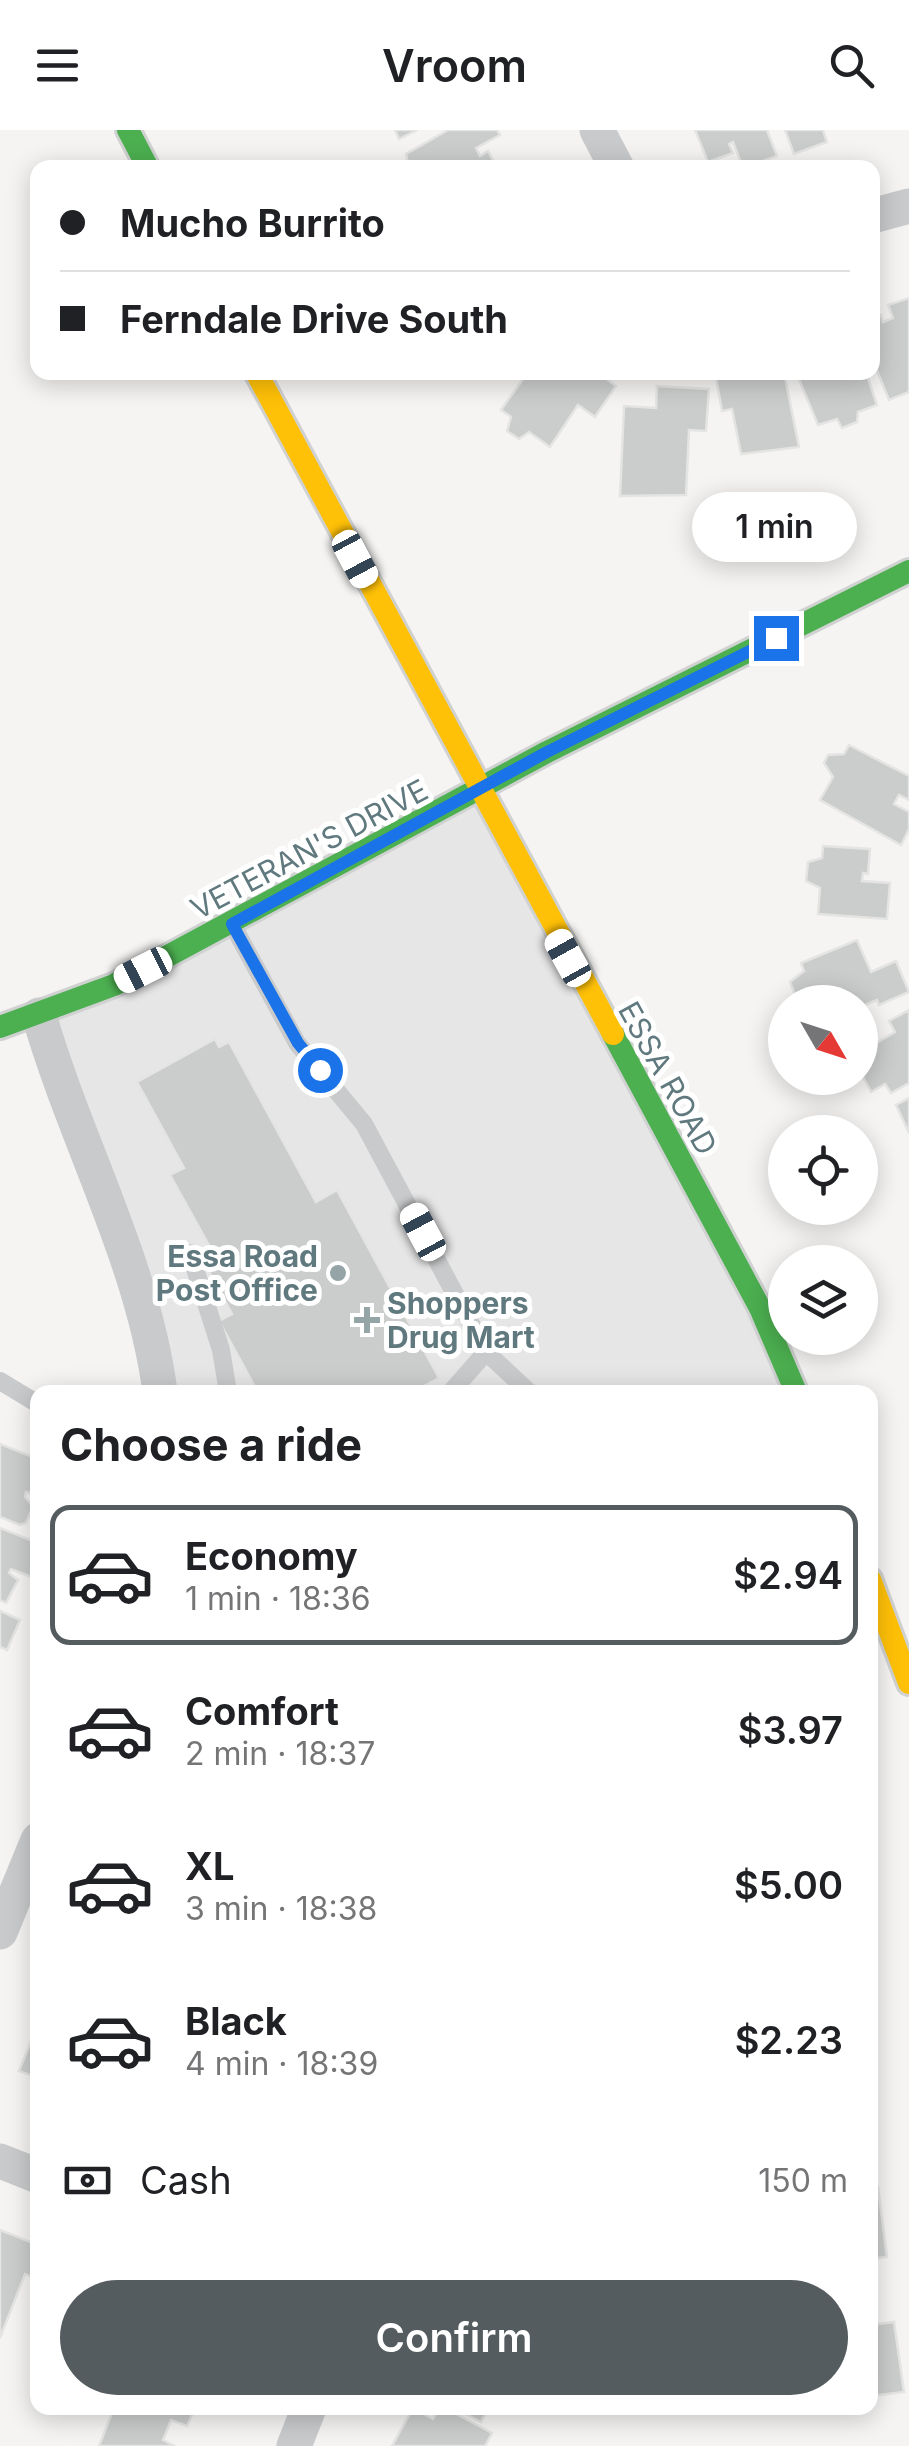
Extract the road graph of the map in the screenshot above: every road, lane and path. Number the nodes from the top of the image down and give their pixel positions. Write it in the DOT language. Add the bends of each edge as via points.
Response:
graph roads {
  1 [pos="128,130"];
  2 [pos="596,130"];
  3 [pos="144,160"];
  4 [pos="613,160"];
  5 [pos="909,206"];
  6 [pos="880,214"];
  7 [pos="260,380"];
  8 [pos="909,571"];
  9 [pos="479,792"];
  10 [pos="232,924"];
  11 [pos="38,1015"];
  12 [pos="0,1027"];
  13 [pos="190,1254"];
  14 [pos="486,1352"];
  15 [pos="0,1381"];
  16 [pos="159,1385"];
  17 [pos="227,1385"];
  18 [pos="457,1385"];
  19 [pos="521,1385"];
  20 [pos="793,1385"];
  21 [pos="30,1399"];
  22 [pos="878,1600"];
  23 [pos="909,1682"];
  24 [pos="30,1859"];
  25 [pos="0,1932"];
  26 [pos="0,2161"];
  27 [pos="30,2173"];
  28 [pos="306,2415"];
  29 [pos="294,2446"];
  1 -- 3 [label="main road"];
  2 -- 4 [label="street"];
  5 -- 6 [label="street"];
  7 -- 9 [label="main road, ESSA ROAD"];
  8 -- 9 [label="main road, VETERAN'S DRIVE"];
  9 -- 10 [label="main road, VETERAN'S DRIVE"];
  9 -- 20 [label="main road, ESSA ROAD" via="760,1308"];
  10 -- 11 [label="main road, VETERAN'S DRIVE"];
  10 -- 14 [label="lane" via="298,1043 364,1124"];
  11 -- 12 [label="main road, VETERAN'S DRIVE"];
  11 -- 16 [label="street" via="144,1313"];
  13 -- 17 [label="lane"];
  14 -- 18 [label="lane"];
  14 -- 19 [label="lane"];
  15 -- 21 [label="lane"];
  22 -- 23 [label="main road"];
  24 -- 25 [label="street"];
  26 -- 27 [label="street"];
  28 -- 29 [label="street"];
}
